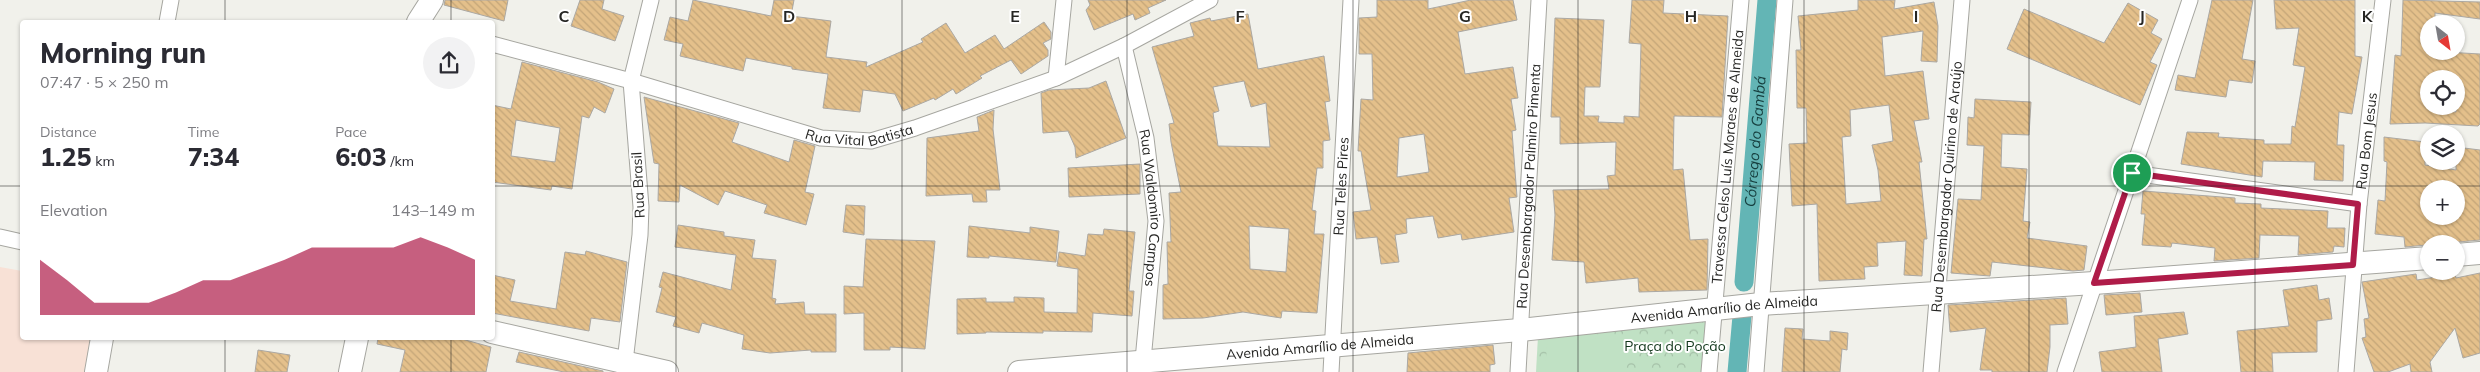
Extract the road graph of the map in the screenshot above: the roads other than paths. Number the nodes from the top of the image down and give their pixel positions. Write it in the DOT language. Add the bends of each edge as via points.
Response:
graph roads {
  1 [pos="171,0"];
  2 [pos="432,0"];
  3 [pos="436,0"];
  4 [pos="651,0"];
  5 [pos="1064,0"];
  6 [pos="1210,0"];
  7 [pos="1351,0"];
  8 [pos="1538,0"];
  9 [pos="1741,0"];
  10 [pos="1785,0"];
  11 [pos="1962,0"];
  12 [pos="2190,0"];
  13 [pos="2383,0"];
  14 [pos="167,20"];
  15 [pos="419,20"];
  16 [pos="436,20"];
  17 [pos="495,45"];
  18 [pos="1124,46"];
  19 [pos="1056,78"];
  20 [pos="631,81"];
  21 [pos="2132,173"];
  22 [pos="2358,204"];
  23 [pos="0,237"];
  24 [pos="20,242"];
  25 [pos="2480,253"];
  26 [pos="2465,254"];
  27 [pos="2420,259"];
  28 [pos="2353,265"];
  29 [pos="2094,283"];
  30 [pos="1936,292"];
  31 [pos="1761,304"];
  32 [pos="1713,308"];
  33 [pos="1520,330"];
  34 [pos="495,333"];
  35 [pos="102,340"];
  36 [pos="1332,347"];
  37 [pos="1143,366"];
  38 [pos="625,367"];
  39 [pos="96,372"];
  40 [pos="667,372"];
  41 [pos="1019,372"];
  42 [pos="1330,372"];
  43 [pos="1518,372"];
  44 [pos="1709,372"];
  45 [pos="1756,372"];
  46 [pos="1931,372"];
  47 [pos="2065,372"];
  48 [pos="2346,372"];
  1 -- 14 [label="street"];
  2 -- 15 [label="street"];
  3 -- 16 [label="street"];
  4 -- 20 [label="street, Rua Brasil"];
  5 -- 19 [label="street"];
  6 -- 18 [label="street, Rua Vital Batista"];
  7 -- 36 [label="street, Rua Teles Pires"];
  8 -- 33 [label="street, Rua Desembargador Palmiro Pimenta"];
  9 -- 32 [label="street, Travessa Celso Luís Moraes de Almeida"];
  10 -- 31 [label="street"];
  11 -- 30 [label="street, Rua Desembargador Quirino de Araújo"];
  12 -- 21 [label="street"];
  13 -- 22 [label="street, Rua Bom Jesus"];
  17 -- 20 [label="street, Rua Vital Batista"];
  18 -- 19 [label="street, Rua Vital Batista"];
  18 -- 37 [label="street, Rua Waldomiro Campos" via="1146,138 1156,221"];
  19 -- 20 [label="street, Rua Vital Batista" via="871,141 821,138"];
  20 -- 38 [label="street, Rua Brasil" via="640,226"];
  21 -- 22 [label="street"];
  21 -- 29 [label="street"];
  22 -- 28 [label="street, Rua Bom Jesus"];
  23 -- 24 [label="street"];
  25 -- 26 [label="street"];
  27 -- 28 [label="street, Avenida Amarílio de Almeida"];
  28 -- 29 [label="street, Avenida Amarílio de Almeida"];
  28 -- 48 [label="street, Rua Bom Jesus"];
  29 -- 30 [label="street, Avenida Amarílio de Almeida"];
  29 -- 47 [label="street"];
  30 -- 31 [label="street, Avenida Amarílio de Almeida"];
  30 -- 46 [label="street, Rua Desembargador Quirino de Araújo"];
  31 -- 32 [label="street, Avenida Amarílio de Almeida"];
  31 -- 45 [label="street"];
  32 -- 33 [label="street, Avenida Amarílio de Almeida"];
  32 -- 44 [label="street, Travessa Celso Luís Moraes de Almeida"];
  33 -- 36 [label="street, Avenida Amarílio de Almeida"];
  33 -- 43 [label="street, Rua Desembargador Palmiro Pimenta"];
  34 -- 38 [label="street"];
  35 -- 39 [label="street"];
  36 -- 37 [label="street, Avenida Amarílio de Almeida"];
  36 -- 42 [label="street, Rua Teles Pires"];
  37 -- 41 [label="street, Avenida Amarílio de Almeida"];
  38 -- 40 [label="street"];
}
